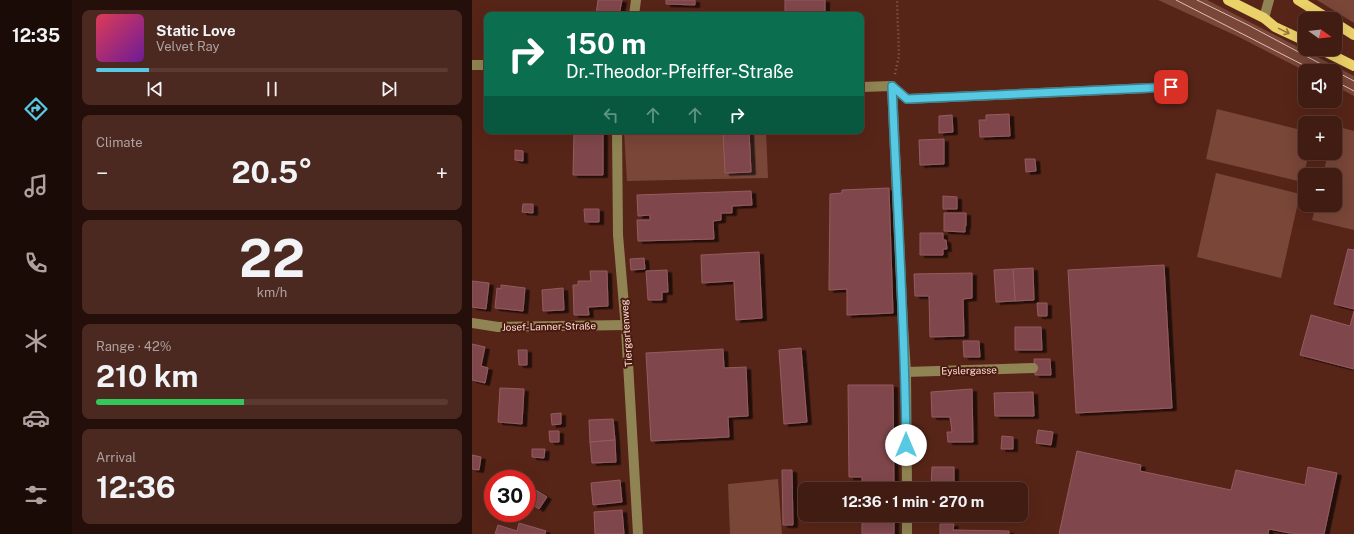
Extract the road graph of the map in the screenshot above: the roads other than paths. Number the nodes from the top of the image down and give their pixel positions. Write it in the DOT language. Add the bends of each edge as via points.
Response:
graph roads {
  1 [pos="636,0"];
  2 [pos="1228,0"];
  3 [pos="1269,0"];
  4 [pos="1298,0"];
  5 [pos="634,12"];
  6 [pos="1318,12"];
  7 [pos="1264,18"];
  8 [pos="1342,27"];
  9 [pos="1354,35"];
  10 [pos="1298,38"];
  11 [pos="1334,56"];
  12 [pos="472,65"];
  13 [pos="484,65"];
  14 [pos="1354,66"];
  15 [pos="892,86"];
  16 [pos="864,87"];
  17 [pos="1171,87"];
  18 [pos="617,134"];
  19 [pos="472,323"];
  20 [pos="626,325"];
  21 [pos="1033,368"];
  22 [pos="906,372"];
  23 [pos="906,482"];
  24 [pos="907,522"];
  25 [pos="638,534"];
  26 [pos="907,534"];
  1 -- 5 [label="street"];
  2 -- 7 [label="main road"];
  3 -- 7 [label="street"];
  4 -- 6 [label="main road"];
  7 -- 10 [label="main road, one-way" via="1275,27"];
  8 -- 9 [label="main road"];
  11 -- 14 [label="main road"];
  12 -- 13 [label="street"];
  15 -- 16 [label="street"];
  15 -- 17 [label="street" via="907,99"];
  15 -- 22 [label="street"];
  18 -- 20 [label="street, Tiergartenweg" via="618,236"];
  19 -- 20 [label="street, Josef-Lanner-Straße" via="498,327"];
  20 -- 25 [label="street, Tiergartenweg"];
  21 -- 22 [label="street, Eyslergasse"];
  22 -- 23 [label="street"];
  24 -- 26 [label="street"];
}
